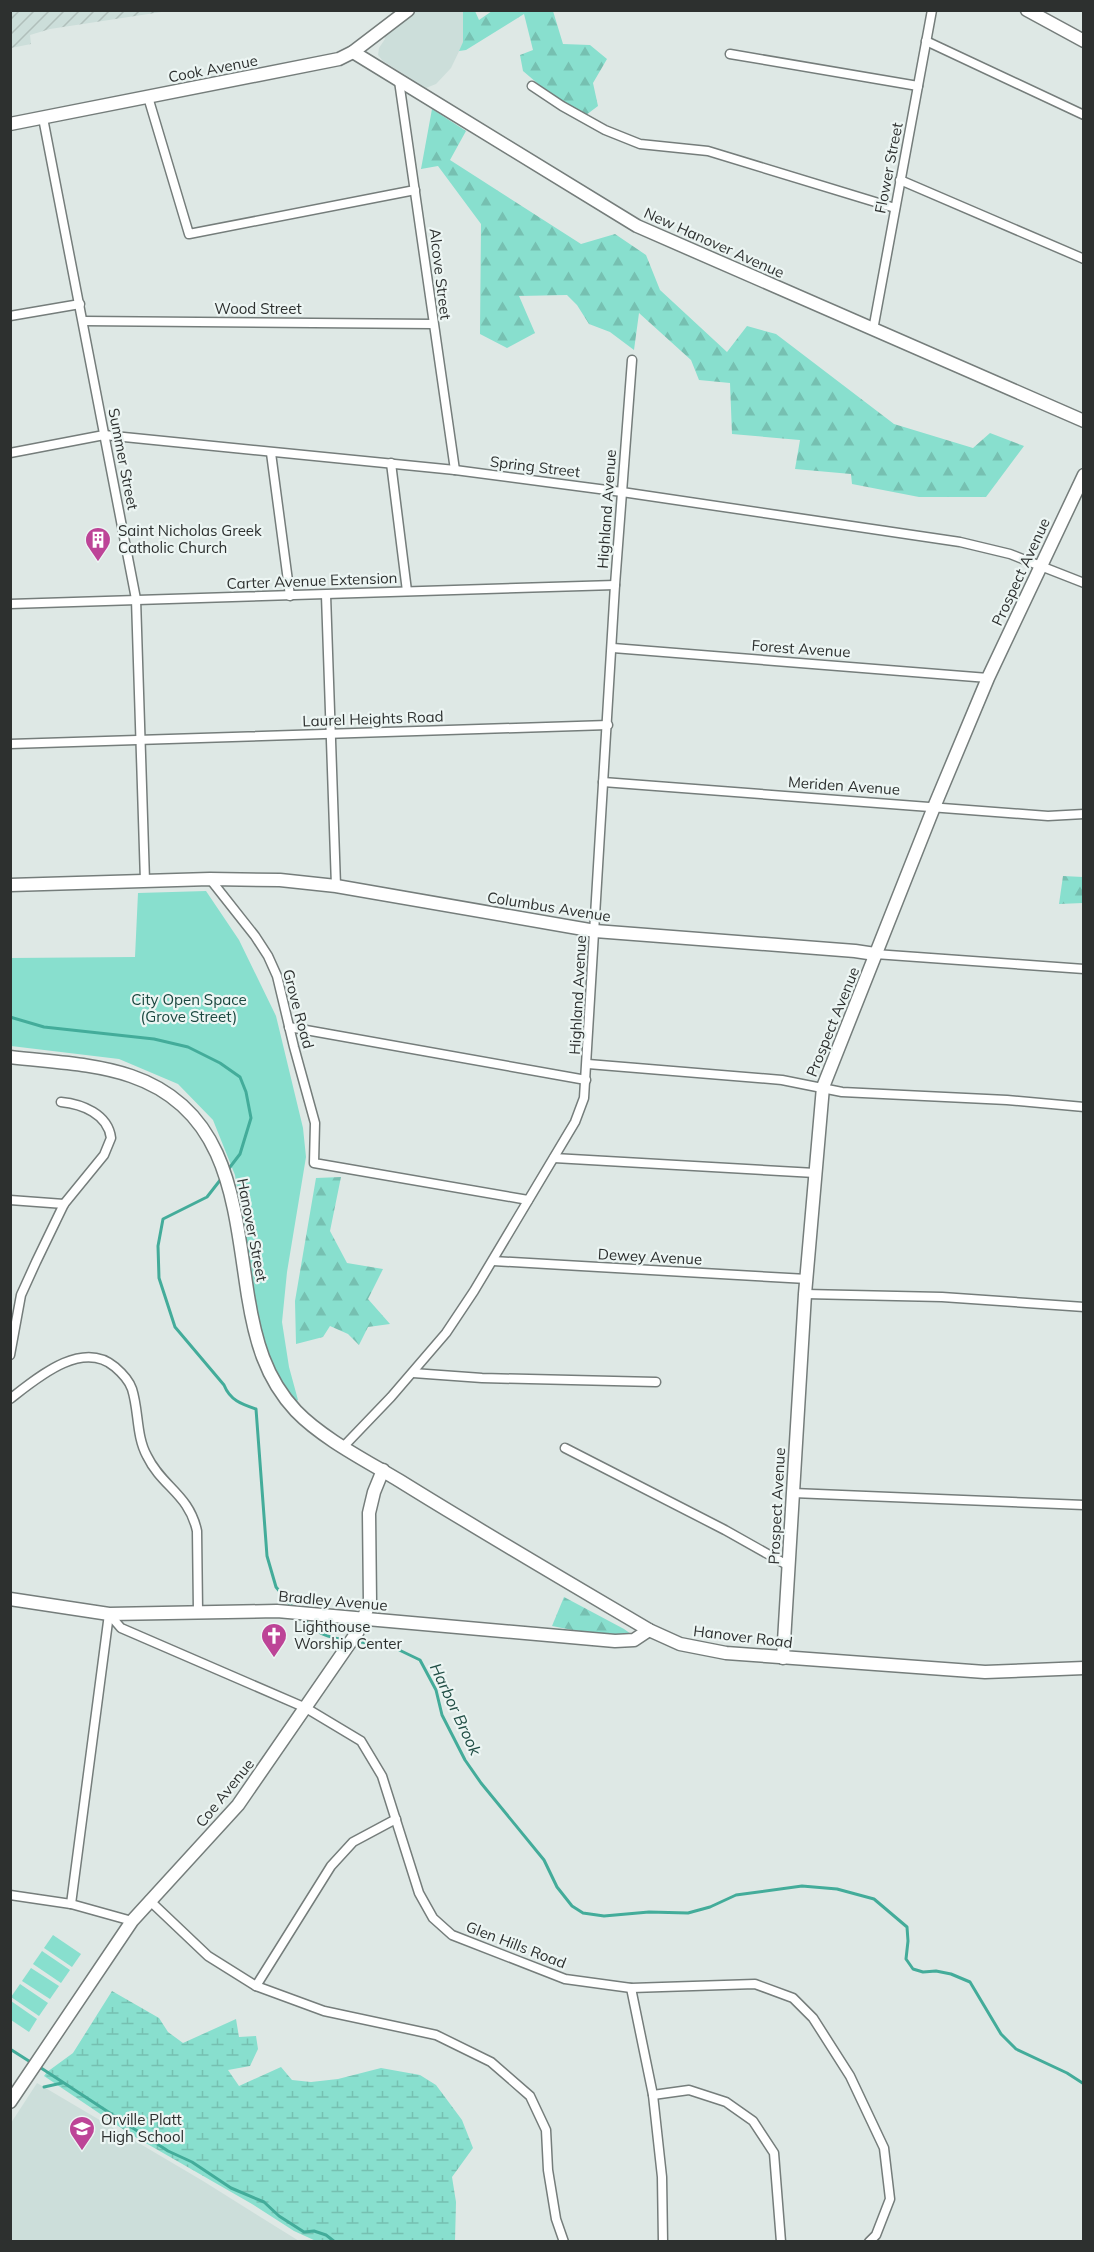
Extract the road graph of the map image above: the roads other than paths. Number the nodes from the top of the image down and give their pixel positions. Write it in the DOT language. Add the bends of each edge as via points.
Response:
graph roads {
  1 [pos="408,10"];
  2 [pos="932,10"];
  3 [pos="1027,10"];
  4 [pos="926,41"];
  5 [pos="1083,41"];
  6 [pos="352,52"];
  7 [pos="730,54"];
  8 [pos="399,81"];
  9 [pos="532,86"];
  10 [pos="918,86"];
  11 [pos="148,97"];
  12 [pos="1083,115"];
  13 [pos="43,118"];
  14 [pos="10,124"];
  15 [pos="900,180"];
  16 [pos="415,190"];
  17 [pos="895,208"];
  18 [pos="1083,259"];
  19 [pos="80,304"];
  20 [pos="10,316"];
  21 [pos="83,321"];
  22 [pos="433,324"];
  23 [pos="873,330"];
  24 [pos="632,360"];
  25 [pos="1083,421"];
  26 [pos="104,435"];
  27 [pos="10,453"];
  28 [pos="272,453"];
  29 [pos="391,464"];
  30 [pos="455,470"];
  31 [pos="1083,475"];
  32 [pos="622,492"];
  33 [pos="1040,565"];
  34 [pos="1083,583"];
  35 [pos="615,585"];
  36 [pos="407,591"];
  37 [pos="326,595"];
  38 [pos="290,596"];
  39 [pos="136,599"];
  40 [pos="10,604"];
  41 [pos="613,648"];
  42 [pos="988,678"];
  43 [pos="608,725"];
  44 [pos="332,734"];
  45 [pos="140,740"];
  46 [pos="10,744"];
  47 [pos="603,782"];
  48 [pos="934,807"];
  49 [pos="1083,814"];
  50 [pos="210,879"];
  51 [pos="145,881"];
  52 [pos="10,885"];
  53 [pos="336,886"];
  54 [pos="595,931"];
  55 [pos="875,954"];
  56 [pos="1083,969"];
  57 [pos="289,1027"];
  58 [pos="10,1057"];
  59 [pos="588,1064"];
  60 [pos="586,1080"];
  61 [pos="823,1087"];
  62 [pos="61,1102"];
  63 [pos="1083,1107"];
  64 [pos="554,1158"];
  65 [pos="815,1173"];
  66 [pos="10,1200"];
  67 [pos="528,1200"];
  68 [pos="64,1204"];
  69 [pos="492,1261"];
  70 [pos="807,1279"];
  71 [pos="805,1294"];
  72 [pos="1083,1307"];
  73 [pos="10,1355"];
  74 [pos="413,1372"];
  75 [pos="656,1382"];
  76 [pos="10,1400"];
  77 [pos="344,1446"];
  78 [pos="565,1448"];
  79 [pos="382,1470"];
  80 [pos="793,1493"];
  81 [pos="1083,1505"];
  82 [pos="789,1566"];
  83 [pos="10,1599"];
  84 [pos="198,1611"];
  85 [pos="109,1614"];
  86 [pos="365,1618"];
  87 [pos="649,1630"];
  88 [pos="783,1658"];
  89 [pos="1083,1668"];
  90 [pos="306,1708"];
  91 [pos="396,1819"];
  92 [pos="10,1895"];
  93 [pos="149,1900"];
  94 [pos="71,1904"];
  95 [pos="132,1921"];
  96 [pos="256,1986"];
  97 [pos="631,1988"];
  98 [pos="653,2095"];
  99 [pos="10,2102"];
  100 [pos="564,2241"];
  101 [pos="663,2241"];
  102 [pos="781,2241"];
  103 [pos="869,2241"];
  1 -- 6 [label="street, Cook Avenue"];
  2 -- 4 [label="street, Flower Street"];
  3 -- 5 [label="street"];
  4 -- 10 [label="street, Flower Street"];
  4 -- 12 [label="street"];
  6 -- 8 [label="street, New Hanover Avenue"];
  6 -- 11 [label="street, Cook Avenue" via="324,62"];
  7 -- 10 [label="street"];
  8 -- 16 [label="street, Alcove Street"];
  8 -- 23 [label="street, New Hanover Avenue" via="637,226"];
  9 -- 17 [label="street" via="605,130 635,142 708,152"];
  10 -- 15 [label="street, Flower Street"];
  11 -- 13 [label="street, Cook Avenue"];
  11 -- 16 [label="street" via="189,234"];
  13 -- 14 [label="street, Cook Avenue"];
  13 -- 19 [label="street, Summer Street"];
  15 -- 17 [label="street, Flower Street"];
  15 -- 18 [label="street"];
  16 -- 22 [label="street, Alcove Street"];
  17 -- 23 [label="street, Flower Street"];
  19 -- 20 [label="street"];
  19 -- 21 [label="street, Summer Street"];
  21 -- 22 [label="street, Wood Street"];
  21 -- 26 [label="street, Summer Street"];
  22 -- 30 [label="street, Alcove Street"];
  23 -- 25 [label="street, New Hanover Avenue"];
  24 -- 32 [label="street, Highland Avenue"];
  26 -- 27 [label="street, Spring Street"];
  26 -- 28 [label="street, Spring Street"];
  26 -- 39 [label="street, Summer Street"];
  28 -- 29 [label="street, Spring Street"];
  28 -- 38 [label="street"];
  29 -- 30 [label="street, Spring Street"];
  29 -- 36 [label="street"];
  30 -- 32 [label="street, Spring Street"];
  31 -- 33 [label="street, Prospect Avenue"];
  32 -- 33 [label="street, Spring Street" via="960,542"];
  32 -- 35 [label="street, Highland Avenue"];
  33 -- 34 [label="street, Spring Street"];
  33 -- 42 [label="street, Prospect Avenue"];
  35 -- 36 [label="street, Carter Avenue Extension"];
  35 -- 41 [label="street, Highland Avenue"];
  36 -- 37 [label="street, Carter Avenue Extension"];
  37 -- 38 [label="street, Carter Avenue Extension"];
  37 -- 44 [label="street"];
  38 -- 39 [label="street, Carter Avenue Extension"];
  39 -- 40 [label="street, Carter Avenue Extension"];
  39 -- 45 [label="street, Summer Street"];
  41 -- 42 [label="street, Forest Avenue"];
  41 -- 43 [label="street, Highland Avenue"];
  42 -- 48 [label="street, Prospect Avenue"];
  43 -- 44 [label="street, Laurel Heights Road"];
  43 -- 47 [label="street, Highland Avenue"];
  44 -- 45 [label="street, Laurel Heights Road"];
  44 -- 53 [label="street"];
  45 -- 46 [label="street, Laurel Heights Road"];
  45 -- 51 [label="street, Summer Street"];
  47 -- 48 [label="street, Meriden Avenue"];
  47 -- 54 [label="street, Highland Avenue"];
  48 -- 49 [label="street, Meriden Avenue" via="1048,816"];
  48 -- 55 [label="street, Prospect Avenue"];
  50 -- 51 [label="street, Columbus Avenue"];
  50 -- 53 [label="street, Columbus Avenue"];
  50 -- 57 [label="street, Grove Road" via="268,956"];
  51 -- 52 [label="street, Columbus Avenue"];
  53 -- 54 [label="street, Columbus Avenue"];
  54 -- 55 [label="street, Columbus Avenue"];
  54 -- 59 [label="street, Highland Avenue"];
  55 -- 56 [label="street, Columbus Avenue"];
  55 -- 61 [label="street, Prospect Avenue"];
  57 -- 60 [label="street"];
  57 -- 67 [label="street, Grove Road" via="315,1123 314,1163"];
  58 -- 77 [label="street, Hanover Street" via="112,1071 148,1083 192,1115 215,1148 229,1184 252,1321 263,1361 296,1412"];
  59 -- 60 [label="street, Highland Avenue"];
  59 -- 61 [label="street"];
  60 -- 64 [label="street, Highland Avenue" via="580,1111"];
  61 -- 63 [label="street" via="842,1092"];
  61 -- 65 [label="street, Prospect Avenue"];
  62 -- 68 [label="street" via="80,1105 97,1115 107,1125 111,1138 104,1155"];
  64 -- 65 [label="street"];
  64 -- 67 [label="street, Highland Avenue"];
  65 -- 70 [label="street, Prospect Avenue"];
  66 -- 68 [label="street"];
  67 -- 69 [label="street, Highland Avenue"];
  68 -- 73 [label="street" via="21,1295"];
  69 -- 70 [label="street, Dewey Avenue"];
  69 -- 74 [label="street, Highland Avenue" via="451,1327"];
  70 -- 71 [label="street, Prospect Avenue"];
  71 -- 72 [label="street" via="962,1298"];
  71 -- 80 [label="street, Prospect Avenue"];
  74 -- 75 [label="street" via="482,1378"];
  74 -- 77 [label="street, Highland Avenue"];
  76 -- 84 [label="street" via="42,1376 86,1357 108,1361 128,1380 148,1460 190,1508 195,1520"];
  77 -- 79 [label="street, Hanover Road"];
  78 -- 82 [label="street"];
  79 -- 86 [label="street, Coe Avenue" via="369,1513 370,1596"];
  79 -- 87 [label="street, Hanover Road"];
  80 -- 81 [label="street"];
  80 -- 82 [label="street, Prospect Avenue"];
  82 -- 88 [label="street, Prospect Avenue"];
  83 -- 85 [label="street, Bradley Avenue"];
  84 -- 85 [label="street, Bradley Avenue"];
  84 -- 86 [label="street, Bradley Avenue" via="251,1610"];
  85 -- 90 [label="street, Glen Hills Road" via="122,1628"];
  85 -- 94 [label="street"];
  86 -- 87 [label="street, Bradley Avenue" via="615,1641 634,1640"];
  86 -- 90 [label="street, Coe Avenue"];
  87 -- 88 [label="street, Hanover Road" via="701,1650"];
  88 -- 89 [label="street, Hanover Road" via="985,1672"];
  90 -- 91 [label="street, Glen Hills Road" via="361,1741 382,1776"];
  90 -- 93 [label="street, Coe Avenue" via="238,1805"];
  91 -- 96 [label="street" via="353,1842 331,1866"];
  91 -- 97 [label="street, Glen Hills Road" via="420,1893 433,1918 452,1935 565,1979"];
  92 -- 94 [label="street"];
  93 -- 95 [label="street, Coe Avenue"];
  93 -- 96 [label="street" via="208,1956"];
  94 -- 95 [label="street"];
  95 -- 99 [label="street, Coe Avenue"];
  96 -- 100 [label="street" via="324,2012 436,2036 490,2062 530,2096 546,2130 548,2170"];
  97 -- 98 [label="street"];
  97 -- 103 [label="street, Glen Hills Road" via="755,1984 793,1998 813,2018 850,2076 884,2148 890,2199 876,2235"];
  98 -- 101 [label="street" via="662,2177"];
  98 -- 102 [label="street" via="689,2090 726,2102 753,2121 774,2153"];
}
